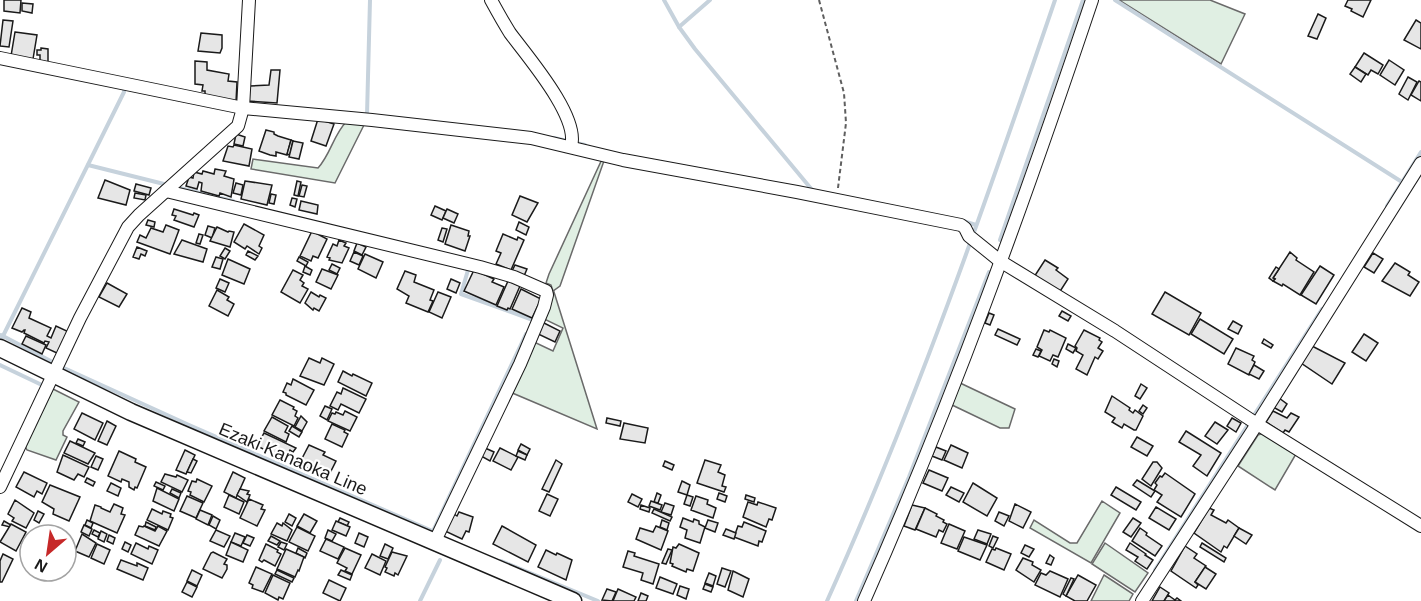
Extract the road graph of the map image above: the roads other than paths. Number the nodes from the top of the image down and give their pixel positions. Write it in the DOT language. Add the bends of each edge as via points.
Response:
graph roads {
  1 [pos="249,0"];
  2 [pos="491,0"];
  3 [pos="1092,0"];
  4 [pos="0,58"];
  5 [pos="243,106"];
  6 [pos="572,142"];
  7 [pos="1421,163"];
  8 [pos="170,187"];
  9 [pos="1000,261"];
  10 [pos="0,348"];
  11 [pos="57,368"];
  12 [pos="1253,421"];
  13 [pos="0,487"];
  14 [pos="1421,526"];
  15 [pos="437,537"];
  16 [pos="573,601"];
  17 [pos="864,601"];
  18 [pos="1142,601"];
  1 -- 5 [label="street"];
  2 -- 6 [label="street" via="510,33 543,74"];
  3 -- 9 [label="street"];
  4 -- 5 [label="street"];
  5 -- 6 [label="street"];
  5 -- 8 [label="street" via="238,126"];
  6 -- 9 [label="street" via="624,160 961,225"];
  7 -- 12 [label="street"];
  8 -- 11 [label="street" via="128,227"];
  8 -- 15 [label="street" via="480,267 546,291 544,307 520,364"];
  9 -- 12 [label="street"];
  9 -- 17 [label="street" via="909,500"];
  10 -- 11 [label="main road, Ezaki Kanaoka Line"];
  11 -- 13 [label="street"];
  11 -- 15 [label="main road, Ezaki Kanaoka Line" via="131,412"];
  12 -- 14 [label="street"];
  12 -- 18 [label="street"];
  15 -- 16 [label="main road, Ezaki Kanaoka Line"];
}
